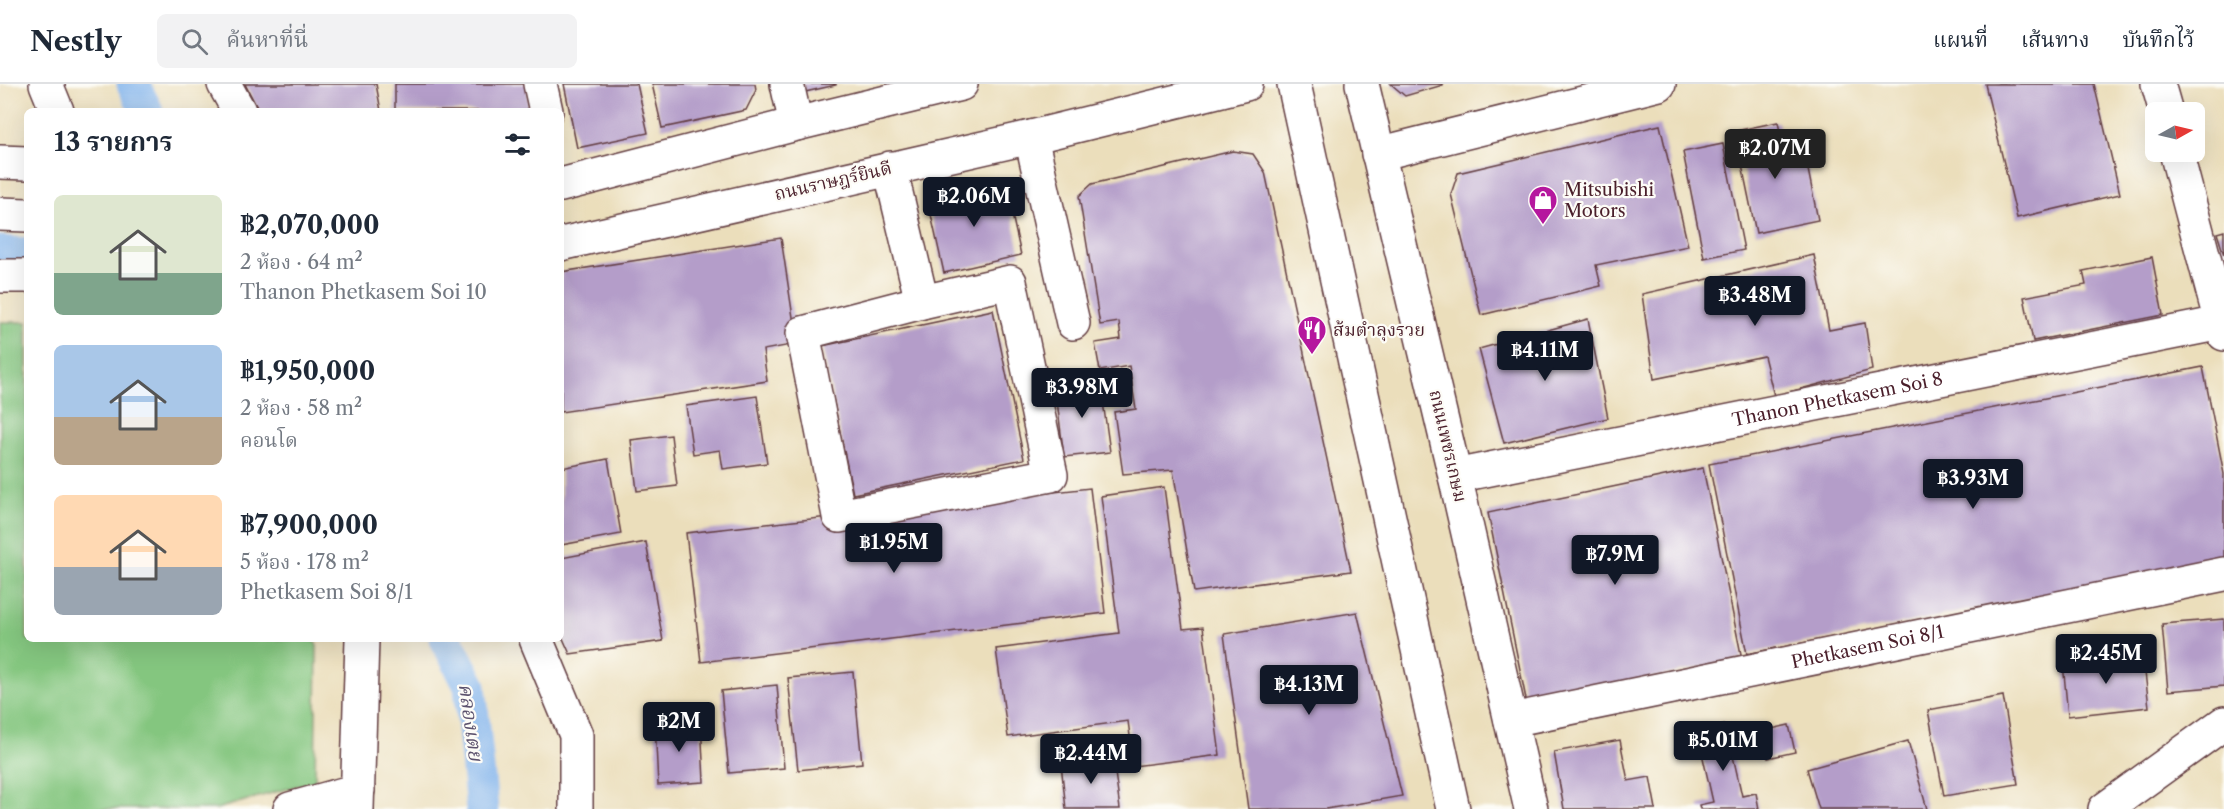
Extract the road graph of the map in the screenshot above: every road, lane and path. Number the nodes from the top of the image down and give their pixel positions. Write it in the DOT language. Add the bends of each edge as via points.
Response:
graph roads {
  1 [pos="46,84"];
  2 [pos="224,84"];
  3 [pos="540,84"];
  4 [pos="787,84"];
  5 [pos="961,84"];
  6 [pos="1246,84"];
  7 [pos="1294,84"];
  8 [pos="1362,84"];
  9 [pos="1659,84"];
  10 [pos="2158,84"];
  11 [pos="2163,102"];
  12 [pos="56,108"];
  13 [pos="237,108"];
  14 [pos="545,108"];
  15 [pos="796,123"];
  16 [pos="1031,137"];
  17 [pos="1378,154"];
  18 [pos="0,162"];
  19 [pos="2179,162"];
  20 [pos="24,163"];
  21 [pos="890,168"];
  22 [pos="564,183"];
  23 [pos="0,214"];
  24 [pos="24,215"];
  25 [pos="564,243"];
  26 [pos="0,276"];
  27 [pos="24,276"];
  28 [pos="922,302"];
  29 [pos="1073,323"];
  30 [pos="2223,328"];
  31 [pos="1455,476"];
  32 [pos="2224,574"];
  33 [pos="362,642"];
  34 [pos="537,642"];
  35 [pos="1511,720"];
  36 [pos="2224,723"];
  37 [pos="358,800"];
  38 [pos="290,809"];
  39 [pos="576,809"];
  40 [pos="1453,809"];
  41 [pos="1531,809"];
  42 [pos="2105,809"];
  1 -- 12 [label="street"];
  2 -- 13 [label="street"];
  3 -- 14 [label="street"];
  4 -- 15 [label="street"];
  5 -- 15 [label="street"];
  6 -- 16 [label="street, ถนนราษฎร์ยินดี"];
  7 -- 40 [label="street"];
  8 -- 17 [label="street, ถนนเพชรเกษม"];
  9 -- 17 [label="street"];
  10 -- 11 [label="street"];
  15 -- 22 [label="street"];
  16 -- 21 [label="street, ถนนราษฎร์ยินดี"];
  16 -- 29 [label="street"];
  17 -- 31 [label="street, ถนนเพชรเกษม"];
  18 -- 20 [label="street"];
  19 -- 30 [label="street"];
  21 -- 25 [label="street, ถนนราษฎร์ยินดี"];
  21 -- 28 [label="street"];
  23 -- 24 [label="street"];
  26 -- 27 [label="street"];
  28 -- 28 [label="street" via="1010,282 1051,475 839,516 803,333"];
  30 -- 31 [label="street, Thanon Phetkasem Soi 8"];
  31 -- 35 [label="street, ถนนเพชรเกษม"];
  32 -- 35 [label="street, Phetkasem Soi 8/1"];
  33 -- 37 [label="street"];
  34 -- 39 [label="street" via="576,735"];
  35 -- 41 [label="street, ถนนเพชรเกษม"];
  36 -- 42 [label="street"];
  37 -- 38 [label="street"];
}
